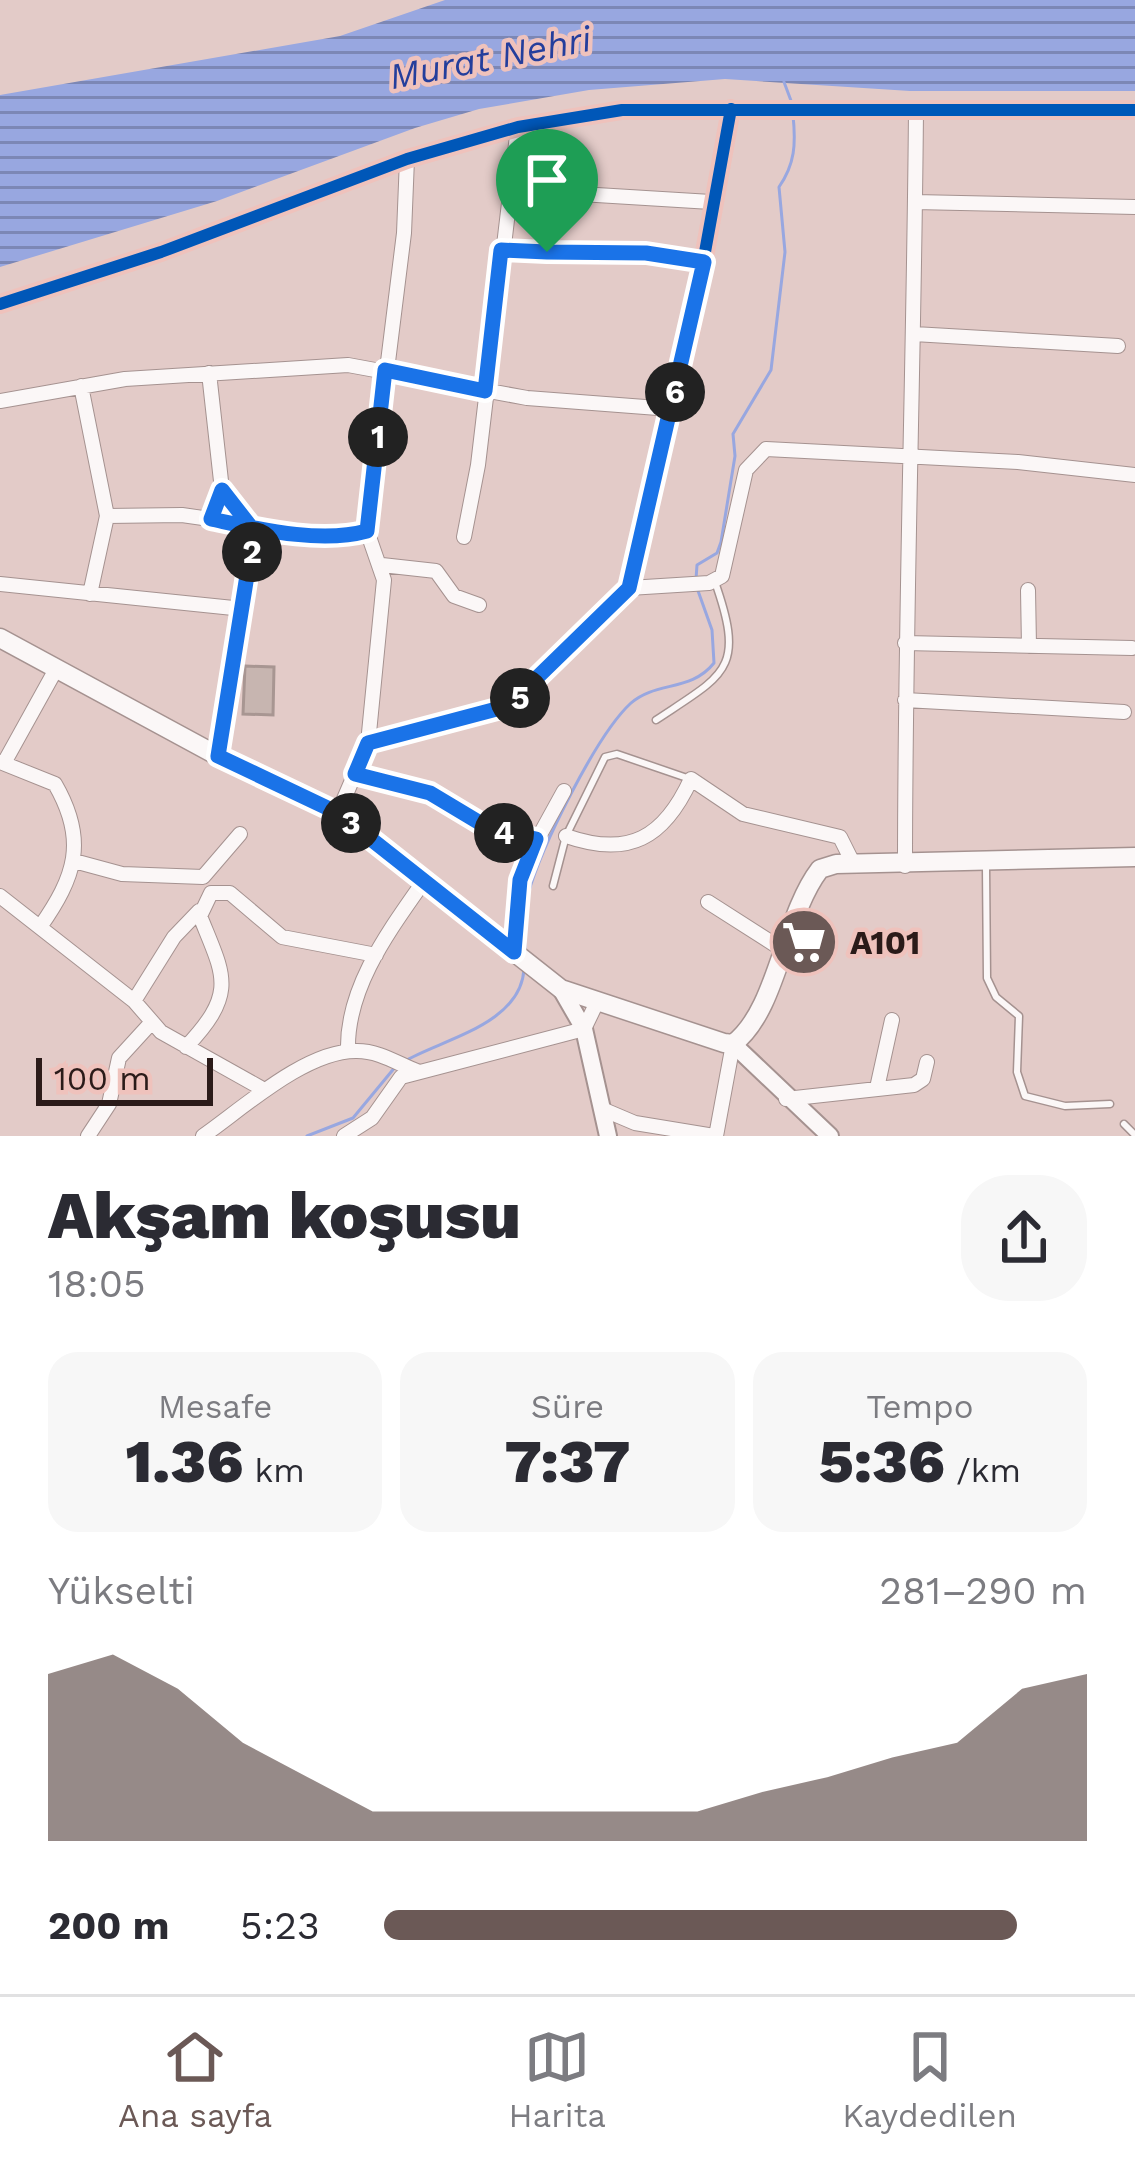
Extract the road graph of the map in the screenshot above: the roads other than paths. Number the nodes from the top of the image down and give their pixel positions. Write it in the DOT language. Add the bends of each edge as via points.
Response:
graph roads {
  1 [pos="731,109"];
  2 [pos="916,110"];
  3 [pos="1135,110"];
  4 [pos="518,128"];
  5 [pos="407,159"];
  6 [pos="564,193"];
  7 [pos="711,202"];
  8 [pos="915,202"];
  9 [pos="1135,207"];
  10 [pos="501,250"];
  11 [pos="704,262"];
  12 [pos="0,304"];
  13 [pos="914,334"];
  14 [pos="1118,346"];
  15 [pos="385,370"];
  16 [pos="209,373"];
  17 [pos="81,386"];
  18 [pos="485,391"];
  19 [pos="0,401"];
  20 [pos="671,409"];
  21 [pos="908,456"];
  22 [pos="1135,475"];
  23 [pos="222,490"];
  24 [pos="107,516"];
  25 [pos="211,519"];
  26 [pos="251,527"];
  27 [pos="367,531"];
  28 [pos="464,537"];
  29 [pos="382,565"];
  30 [pos="712,582"];
  31 [pos="0,584"];
  32 [pos="629,588"];
  33 [pos="1028,590"];
  34 [pos="90,594"];
  35 [pos="479,605"];
  36 [pos="243,609"];
  37 [pos="0,638"];
  38 [pos="905,643"];
  39 [pos="1029,646"];
  40 [pos="1132,648"];
  41 [pos="55,671"];
  42 [pos="905,700"];
  43 [pos="1124,712"];
  44 [pos="656,721"];
  45 [pos="368,743"];
  46 [pos="218,756"];
  47 [pos="2,763"];
  48 [pos="355,774"];
  49 [pos="691,779"];
  50 [pos="564,791"];
  51 [pos="338,813"];
  52 [pos="239,834"];
  53 [pos="566,836"];
  54 [pos="536,839"];
  55 [pos="1135,857"];
  56 [pos="74,861"];
  57 [pos="986,863"];
  58 [pos="854,865"];
  59 [pos="905,866"];
  60 [pos="202,878"];
  61 [pos="424,881"];
  62 [pos="553,886"];
  63 [pos="211,892"];
  64 [pos="0,896"];
  65 [pos="708,902"];
  66 [pos="199,911"];
  67 [pos="40,927"];
  68 [pos="781,949"];
  69 [pos="515,953"];
  70 [pos="376,955"];
  71 [pos="561,989"];
  72 [pos="134,1001"];
  73 [pos="597,1002"];
  74 [pos="892,1020"];
  75 [pos="754,1021"];
  76 [pos="151,1023"];
  77 [pos="584,1028"];
  78 [pos="733,1044"];
  79 [pos="186,1047"];
  80 [pos="348,1052"];
  81 [pos="926,1061"];
  82 [pos="752,1064"];
  83 [pos="413,1070"];
  84 [pos="261,1088"];
  85 [pos="878,1088"];
  86 [pos="787,1099"];
  87 [pos="1110,1104"];
  88 [pos="602,1109"];
  89 [pos="227,1119"];
  90 [pos="1124,1124"];
  91 [pos="1135,1135"];
  92 [pos="88,1136"];
  93 [pos="202,1136"];
  94 [pos="216,1136"];
  95 [pos="344,1136"];
  96 [pos="608,1136"];
  97 [pos="715,1136"];
  98 [pos="830,1136"];
  1 -- 2 [label="street"];
  1 -- 4 [label="street" via="622,110"];
  1 -- 7 [label="street"];
  2 -- 3 [label="street"];
  2 -- 8 [label="street"];
  4 -- 5 [label="street"];
  4 -- 10 [label="street"];
  5 -- 12 [label="street"];
  5 -- 15 [label="street"];
  6 -- 7 [label="street"];
  7 -- 11 [label="street"];
  8 -- 9 [label="street"];
  8 -- 13 [label="street"];
  10 -- 11 [label="street"];
  10 -- 18 [label="street"];
  11 -- 20 [label="street"];
  13 -- 14 [label="street"];
  13 -- 21 [label="street"];
  15 -- 16 [label="street"];
  15 -- 18 [label="street"];
  15 -- 27 [label="street"];
  16 -- 17 [label="street"];
  16 -- 23 [label="street"];
  17 -- 19 [label="street"];
  17 -- 24 [label="street"];
  18 -- 20 [label="street"];
  18 -- 28 [label="street"];
  20 -- 32 [label="street"];
  21 -- 22 [label="street"];
  21 -- 30 [label="street" via="757,452 746,470 728,570"];
  21 -- 38 [label="street"];
  23 -- 25 [label="street"];
  23 -- 26 [label="street"];
  24 -- 25 [label="street"];
  24 -- 34 [label="street"];
  25 -- 26 [label="street"];
  26 -- 27 [label="street"];
  26 -- 36 [label="street"];
  27 -- 29 [label="street"];
  29 -- 35 [label="street" via="436,571 454,596"];
  29 -- 45 [label="street"];
  30 -- 32 [label="street"];
  30 -- 44 [label="lane" via="728,625 730,661 692,701"];
  31 -- 34 [label="street"];
  32 -- 45 [label="street" via="508,706"];
  33 -- 39 [label="street"];
  34 -- 36 [label="street"];
  36 -- 46 [label="street"];
  37 -- 41 [label="main road"];
  38 -- 39 [label="street"];
  38 -- 42 [label="street"];
  39 -- 40 [label="street"];
  41 -- 46 [label="main road"];
  41 -- 47 [label="street"];
  42 -- 43 [label="street"];
  42 -- 59 [label="street"];
  45 -- 48 [label="street"];
  46 -- 51 [label="main road"];
  47 -- 56 [label="street" via="55,784"];
  48 -- 51 [label="street"];
  48 -- 54 [label="street" via="430,793 490,829"];
  49 -- 53 [label="street" via="670,819 630,844"];
  49 -- 53 [label="lane" via="608,754"];
  49 -- 58 [label="street" via="743,814 840,837"];
  50 -- 54 [label="street"];
  51 -- 61 [label="main road"];
  52 -- 60 [label="street"];
  53 -- 62 [label="lane"];
  54 -- 69 [label="street" via="520,880"];
  55 -- 57 [label="main road"];
  56 -- 60 [label="street" via="122,874"];
  56 -- 67 [label="street" via="66,890"];
  57 -- 59 [label="main road"];
  57 -- 87 [label="lane" via="987,978 1019,1016 1017,1072 1025,1096 1065,1106"];
  58 -- 59 [label="main road"];
  58 -- 68 [label="main road" via="820,869"];
  60 -- 63 [label="street"];
  61 -- 69 [label="main road"];
  61 -- 70 [label="street"];
  63 -- 66 [label="street"];
  63 -- 70 [label="street" via="230,893 282,938"];
  64 -- 67 [label="street"];
  65 -- 68 [label="street"];
  66 -- 72 [label="street"];
  66 -- 79 [label="street" via="222,972 215,1010"];
  67 -- 72 [label="street"];
  68 -- 75 [label="main road"];
  69 -- 71 [label="main road"];
  70 -- 80 [label="street" via="349,1023"];
  71 -- 73 [label="main road"];
  71 -- 77 [label="street"];
  72 -- 76 [label="street"];
  73 -- 77 [label="street"];
  73 -- 78 [label="main road"];
  74 -- 85 [label="street"];
  75 -- 78 [label="main road"];
  75 -- 82 [label="street"];
  76 -- 79 [label="street"];
  76 -- 92 [label="street" via="119,1058 110,1104"];
  77 -- 83 [label="street"];
  77 -- 88 [label="street"];
  78 -- 82 [label="street"];
  78 -- 97 [label="street"];
  79 -- 84 [label="street"];
  80 -- 83 [label="street" via="389,1057"];
  80 -- 84 [label="street"];
  81 -- 85 [label="street" via="920,1083"];
  82 -- 86 [label="street"];
  83 -- 95 [label="street" via="372,1118"];
  84 -- 89 [label="street"];
  85 -- 86 [label="street"];
  86 -- 98 [label="street"];
  88 -- 96 [label="street"];
  88 -- 97 [label="street"];
  89 -- 93 [label="street"];
  89 -- 94 [label="street"];
  90 -- 91 [label="lane"];
}
